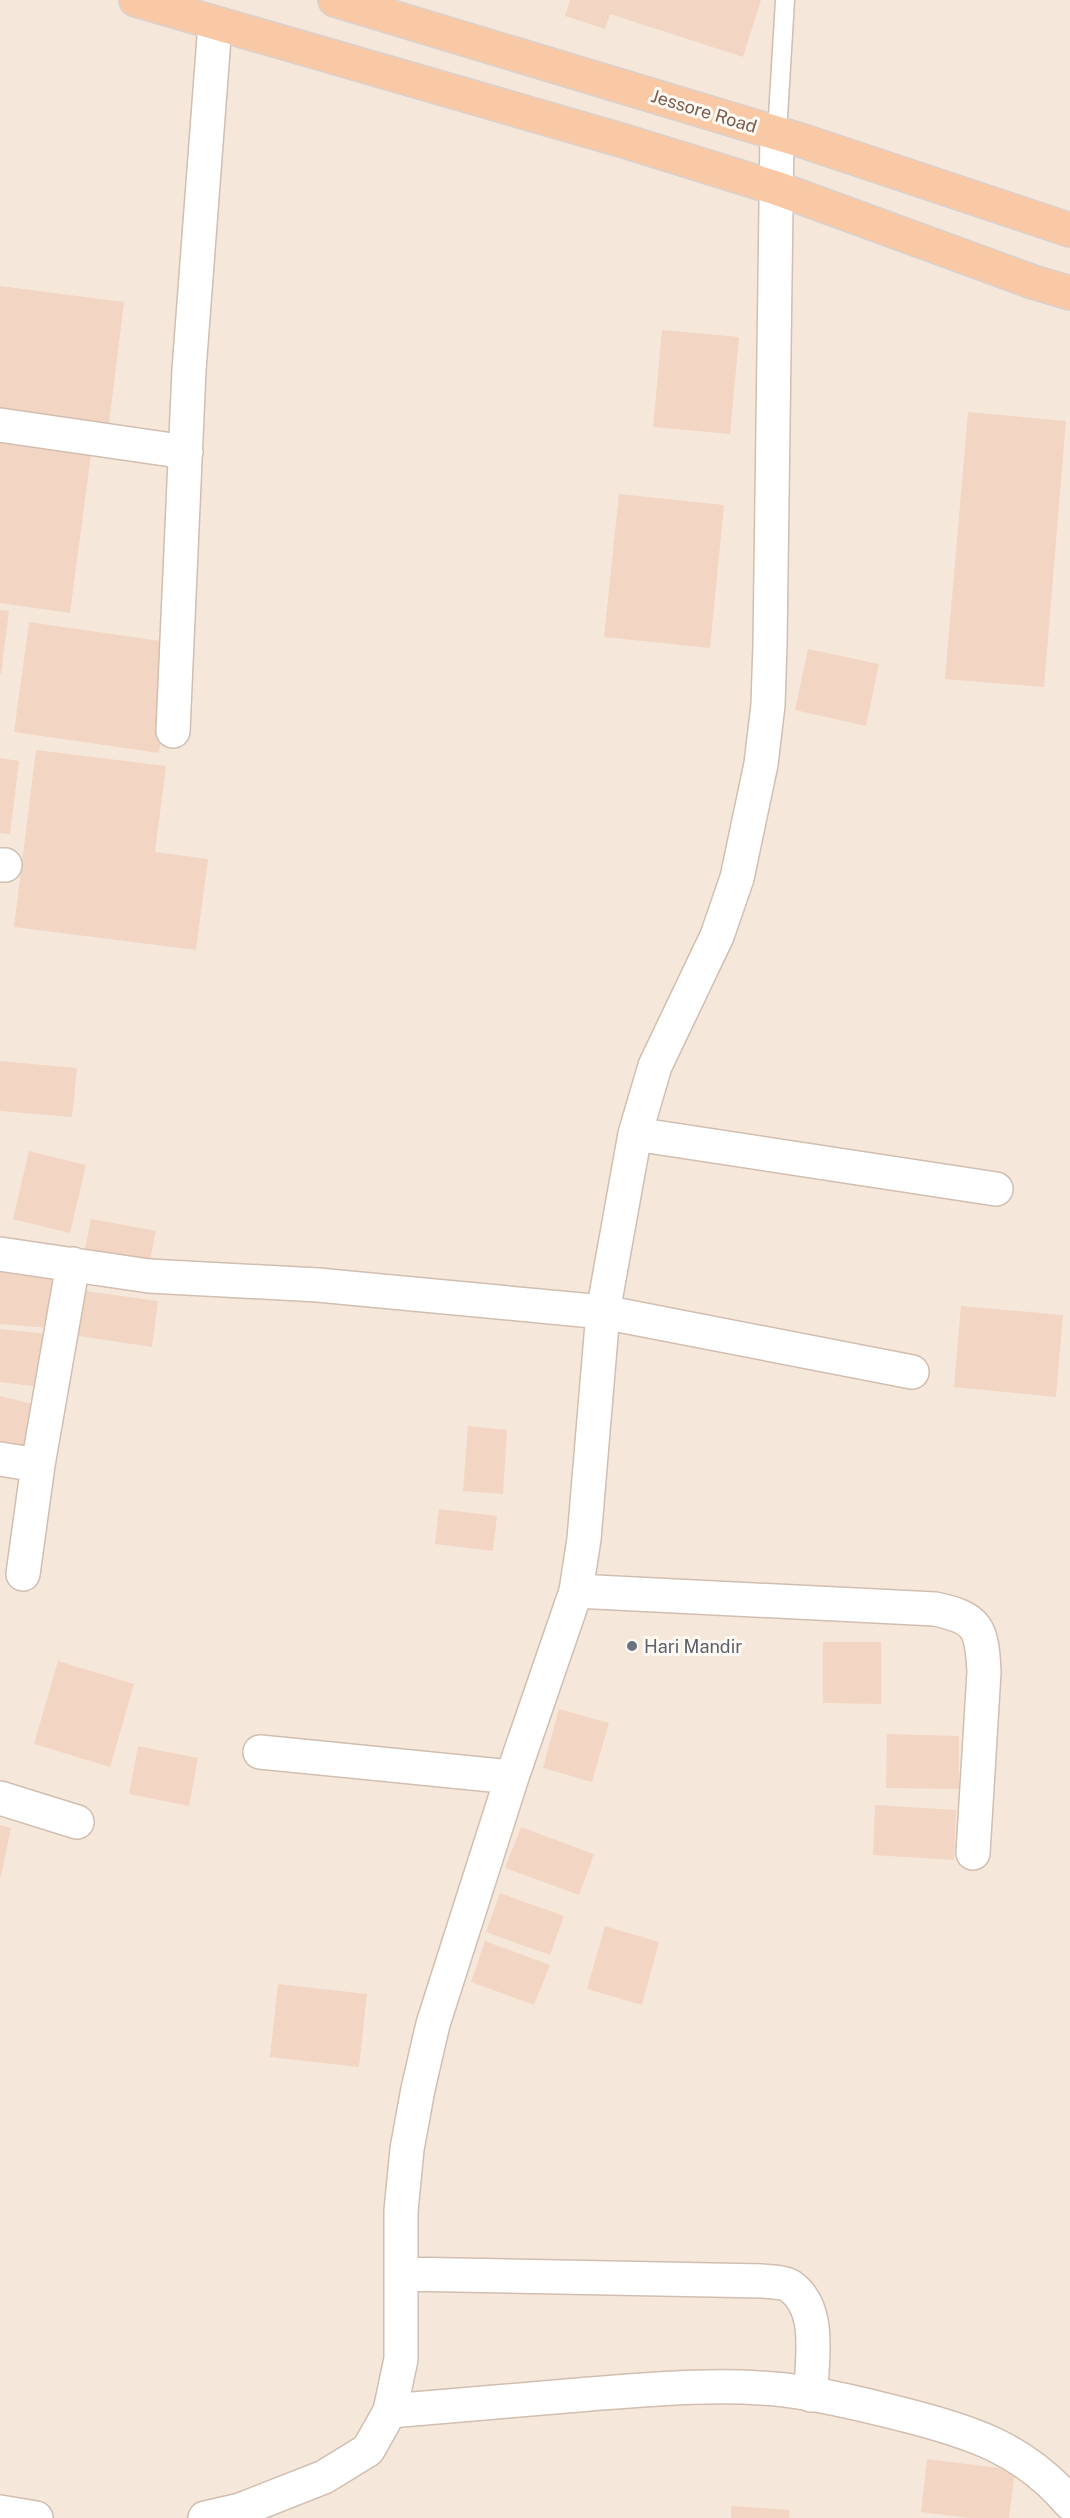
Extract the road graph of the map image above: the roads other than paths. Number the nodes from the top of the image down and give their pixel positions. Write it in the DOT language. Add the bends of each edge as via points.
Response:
graph roads {
  1 [pos="136,0"];
  2 [pos="335,0"];
  3 [pos="785,0"];
  4 [pos="215,24"];
  5 [pos="777,133"];
  6 [pos="776,189"];
  7 [pos="1070,230"];
  8 [pos="1070,293"];
  9 [pos="0,425"];
  10 [pos="186,452"];
  11 [pos="173,731"];
  12 [pos="635,1134"];
  13 [pos="996,1189"];
  14 [pos="0,1254"];
  15 [pos="73,1264"];
  16 [pos="603,1312"];
  17 [pos="912,1372"];
  18 [pos="0,1459"];
  19 [pos="38,1465"];
  20 [pos="23,1574"];
  21 [pos="576,1591"];
  22 [pos="260,1752"];
  23 [pos="512,1777"];
  24 [pos="0,1798"];
  25 [pos="77,1822"];
  26 [pos="972,1853"];
  27 [pos="401,2274"];
  28 [pos="811,2395"];
  29 [pos="390,2410"];
  30 [pos="1070,2503"];
  31 [pos="0,2511"];
  32 [pos="239,2514"];
  33 [pos="36,2518"];
  34 [pos="205,2518"];
  1 -- 4 [label="highway"];
  2 -- 5 [label="highway, Jessore Road"];
  3 -- 5 [label="lane"];
  4 -- 6 [label="highway" via="624,141"];
  4 -- 10 [label="street"];
  5 -- 6 [label="street"];
  5 -- 7 [label="highway, Jessore Road"];
  6 -- 8 [label="highway"];
  6 -- 12 [label="street" via="770,633 761,764 737,878 717,936 655,1066"];
  9 -- 10 [label="street"];
  10 -- 11 [label="street"];
  12 -- 13 [label="street"];
  12 -- 16 [label="street"];
  14 -- 15 [label="street"];
  15 -- 16 [label="street" via="149,1276 318,1285"];
  15 -- 19 [label="street"];
  16 -- 17 [label="street"];
  16 -- 21 [label="street"];
  18 -- 19 [label="street"];
  19 -- 20 [label="street"];
  21 -- 23 [label="street"];
  21 -- 26 [label="street" via="935,1609 958,1614 973,1623 983,1645 984,1672"];
  22 -- 23 [label="street"];
  23 -- 27 [label="street" via="433,2024 407,2149 401,2211"];
  24 -- 25 [label="street"];
  27 -- 28 [label="street" via="763,2281 788,2285 805,2300 812,2321"];
  27 -- 29 [label="street" via="401,2359"];
  28 -- 29 [label="street" via="707,2387"];
  28 -- 30 [label="street" via="935,2422 997,2444 1050,2479"];
  29 -- 32 [label="street" via="368,2450 324,2477"];
  31 -- 33 [label="street"];
  32 -- 34 [label="street"];
}
